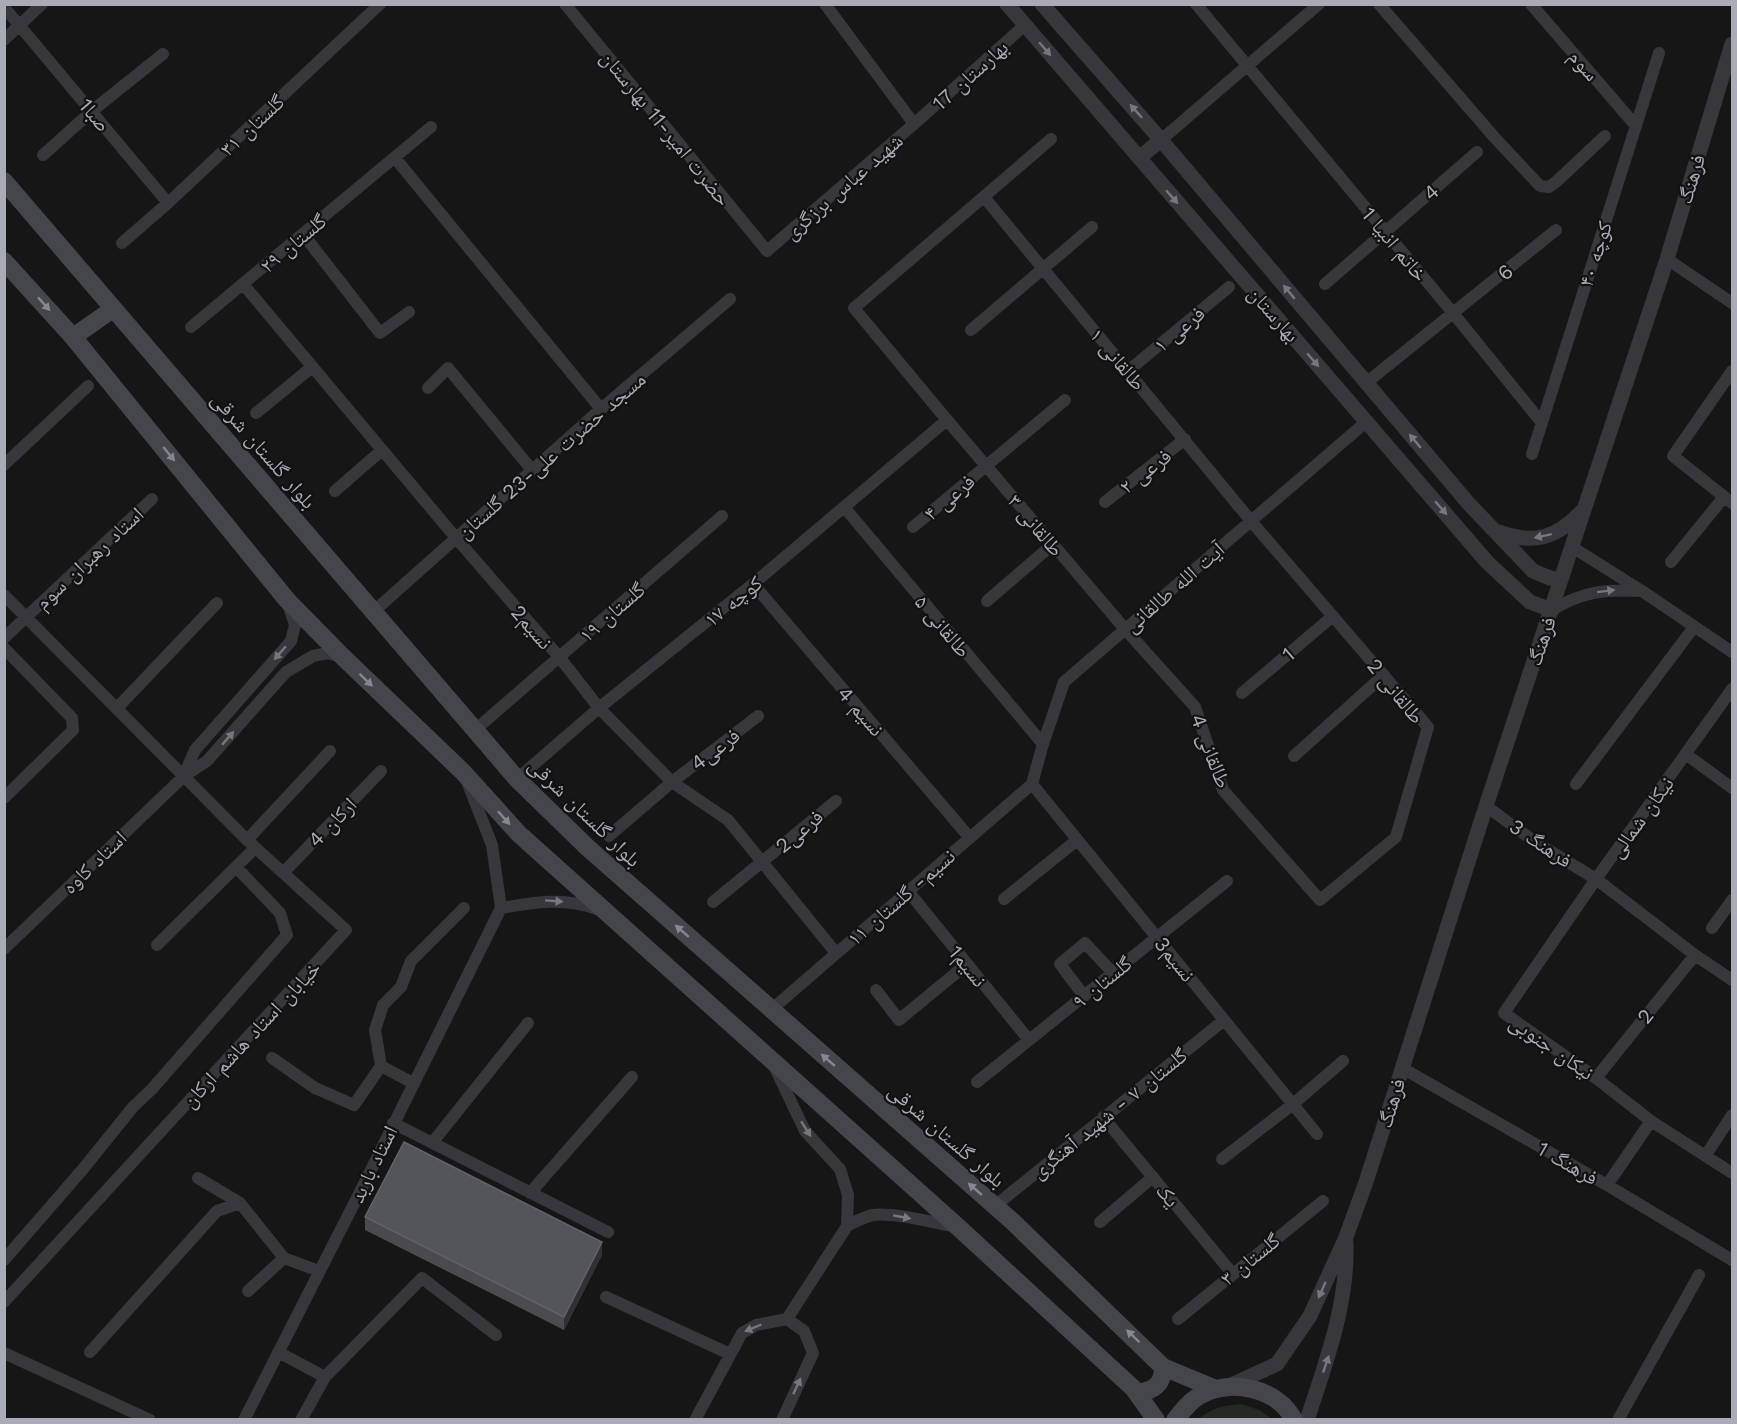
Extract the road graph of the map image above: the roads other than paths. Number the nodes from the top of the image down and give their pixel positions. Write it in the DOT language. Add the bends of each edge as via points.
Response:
graph roads {
  1 [pos="42,4"];
  2 [pos="380,4"];
  3 [pos="565,4"];
  4 [pos="825,4"];
  5 [pos="1007,4"];
  6 [pos="1042,4"];
  7 [pos="1196,4"];
  8 [pos="1319,4"];
  9 [pos="1379,4"];
  10 [pos="1532,4"];
  11 [pos="4,7"];
  12 [pos="1025,25"];
  13 [pos="21,26"];
  14 [pos="4,40"];
  15 [pos="1732,44"];
  16 [pos="1659,53"];
  17 [pos="163,54"];
  18 [pos="1248,66"];
  19 [pos="92,111"];
  20 [pos="914,124"];
  21 [pos="1636,126"];
  22 [pos="431,127"];
  23 [pos="1605,136"];
  24 [pos="1051,140"];
  25 [pos="1161,140"];
  26 [pos="1477,152"];
  27 [pos="43,155"];
  28 [pos="395,158"];
  29 [pos="1139,158"];
  30 [pos="4,182"];
  31 [pos="984,197"];
  32 [pos="168,203"];
  33 [pos="1092,226"];
  34 [pos="1556,230"];
  35 [pos="1385,231"];
  36 [pos="303,234"];
  37 [pos="122,243"];
  38 [pos="767,251"];
  39 [pos="1667,259"];
  40 [pos="4,261"];
  41 [pos="1043,269"];
  42 [pos="243,284"];
  43 [pos="1324,284"];
  44 [pos="1229,287"];
  45 [pos="730,299"];
  46 [pos="1732,303"];
  47 [pos="113,309"];
  48 [pos="409,312"];
  49 [pos="1453,313"];
  50 [pos="191,327"];
  51 [pos="971,330"];
  52 [pos="73,337"];
  53 [pos="312,366"];
  54 [pos="1128,371"];
  55 [pos="1732,371"];
  56 [pos="1365,383"];
  57 [pos="88,386"];
  58 [pos="428,388"];
  59 [pos="1065,400"];
  60 [pos="1385,406"];
  61 [pos="601,409"];
  62 [pos="256,413"];
  63 [pos="947,420"];
  64 [pos="1366,422"];
  65 [pos="1542,423"];
  66 [pos="1185,439"];
  67 [pos="382,450"];
  68 [pos="1532,454"];
  69 [pos="4,465"];
  70 [pos="985,466"];
  71 [pos="532,470"];
  72 [pos="335,490"];
  73 [pos="152,499"];
  74 [pos="1728,500"];
  75 [pos="1105,502"];
  76 [pos="844,507"];
  77 [pos="1584,509"];
  78 [pos="722,516"];
  79 [pos="1251,521"];
  80 [pos="913,527"];
  81 [pos="1494,531"];
  82 [pos="456,538"];
  83 [pos="1052,544"];
  84 [pos="1572,547"];
  85 [pos="1671,562"];
  86 [pos="1562,580"];
  87 [pos="753,584"];
  88 [pos="1642,591"];
  89 [pos="4,595"];
  90 [pos="287,600"];
  91 [pos="987,601"];
  92 [pos="217,603"];
  93 [pos="1552,610"];
  94 [pos="373,612"];
  95 [pos="1333,615"];
  96 [pos="26,617"];
  97 [pos="1694,627"];
  98 [pos="1125,630"];
  99 [pos="4,638"];
  100 [pos="4,648"];
  101 [pos="1732,652"];
  102 [pos="343,657"];
  103 [pos="560,658"];
  104 [pos="1384,675"];
  105 [pos="1732,690"];
  106 [pos="1242,693"];
  107 [pos="117,708"];
  108 [pos="600,708"];
  109 [pos="758,716"];
  110 [pos="475,730"];
  111 [pos="1042,744"];
  112 [pos="330,751"];
  113 [pos="1687,754"];
  114 [pos="1294,756"];
  115 [pos="381,771"];
  116 [pos="463,772"];
  117 [pos="184,776"];
  118 [pos="517,779"];
  119 [pos="672,782"];
  120 [pos="1032,784"];
  121 [pos="1576,784"];
  122 [pos="1732,788"];
  123 [pos="4,798"];
  124 [pos="836,801"];
  125 [pos="1486,806"];
  126 [pos="609,836"];
  127 [pos="970,838"];
  128 [pos="1077,840"];
  129 [pos="251,844"];
  130 [pos="762,862"];
  131 [pos="236,867"];
  132 [pos="283,873"];
  133 [pos="1596,879"];
  134 [pos="1227,881"];
  135 [pos="908,891"];
  136 [pos="1004,899"];
  137 [pos="1320,900"];
  138 [pos="1732,900"];
  139 [pos="713,902"];
  140 [pos="464,908"];
  141 [pos="501,908"];
  142 [pos="607,912"];
  143 [pos="1712,928"];
  144 [pos="1157,938"];
  145 [pos="157,945"];
  146 [pos="4,949"];
  147 [pos="836,953"];
  148 [pos="1695,955"];
  149 [pos="967,964"];
  150 [pos="1113,973"];
  151 [pos="1732,980"];
  152 [pos="876,990"];
  153 [pos="1084,996"];
  154 [pos="771,1010"];
  155 [pos="1224,1020"];
  156 [pos="528,1023"];
  157 [pos="1029,1040"];
  158 [pos="272,1058"];
  159 [pos="770,1059"];
  160 [pos="1343,1061"];
  161 [pos="381,1066"];
  162 [pos="1402,1068"];
  163 [pos="632,1077"];
  164 [pos="1596,1078"];
  165 [pos="977,1082"];
  166 [pos="413,1083"];
  167 [pos="1293,1104"];
  168 [pos="1732,1115"];
  169 [pos="1104,1117"];
  170 [pos="1651,1121"];
  171 [pos="393,1123"];
  172 [pos="1317,1134"];
  173 [pos="432,1143"];
  174 [pos="1706,1155"];
  175 [pos="1222,1159"];
  176 [pos="1732,1173"];
  177 [pos="1153,1177"];
  178 [pos="198,1178"];
  179 [pos="1607,1185"];
  180 [pos="530,1193"];
  181 [pos="1323,1201"];
  182 [pos="240,1203"];
  183 [pos="995,1206"];
  184 [pos="1100,1222"];
  185 [pos="847,1226"];
  186 [pos="958,1227"];
  187 [pos="608,1232"];
  188 [pos="1346,1237"];
  189 [pos="284,1258"];
  190 [pos="4,1260"];
  191 [pos="1732,1260"];
  192 [pos="319,1271"];
  193 [pos="1232,1273"];
  194 [pos="1700,1275"];
  195 [pos="248,1291"];
  196 [pos="606,1297"];
  197 [pos="4,1302"];
  198 [pos="787,1319"];
  199 [pos="1178,1319"];
  200 [pos="496,1335"];
  201 [pos="90,1352"];
  202 [pos="278,1352"];
  203 [pos="4,1353"];
  204 [pos="730,1354"];
  205 [pos="1163,1366"];
  206 [pos="325,1377"];
  207 [pos="1222,1388"];
  208 [pos="1138,1393"];
  209 [pos="150,1419"];
  210 [pos="244,1419"];
  211 [pos="301,1419"];
  212 [pos="695,1419"];
  213 [pos="782,1419"];
  214 [pos="1156,1419"];
  215 [pos="1175,1419"];
  216 [pos="1294,1419"];
  217 [pos="1307,1419"];
  218 [pos="1618,1419"];
  1 -- 13 [label="street"];
  2 -- 32 [label="street, گلستان ۳۱"];
  3 -- 38 [label="street, حضرت امیر-11 بهارستان"];
  4 -- 20 [label="street, شهید عباس برزگری"];
  5 -- 12 [label="street, بهارستان"];
  25 -- 6 [label="street, بهارستان, one-way"];
  7 -- 18 [label="street, خاتم انبیا 1"];
  8 -- 18 [label="street"];
  9 -- 23 [label="street" via="1540,186 1557,181"];
  10 -- 21 [label="street, سوم"];
  11 -- 13 [label="street, صبا1"];
  12 -- 20 [label="street, بهارستان 17"];
  12 -- 29 [label="street, بهارستان, one-way"];
  13 -- 14 [label="street"];
  13 -- 19 [label="street, صبا1"];
  15 -- 39 [label="street, فرهنگ"];
  16 -- 21 [label="street, کوچه ۴۰"];
  17 -- 19 [label="street"];
  18 -- 25 [label="street"];
  18 -- 35 [label="street, خاتم انبیا 1"];
  19 -- 27 [label="street"];
  19 -- 32 [label="street, صبا1"];
  20 -- 38 [label="street, شهید عباس برزگری"];
  21 -- 65 [label="street, کوچه ۴۰"];
  22 -- 28 [label="street, گلستان ۲۹"];
  24 -- 31 [label="street"];
  25 -- 29 [label="street"];
  56 -- 25 [label="street, بهارستان, one-way"];
  26 -- 35 [label="street, 4"];
  28 -- 36 [label="street, گلستان ۲۹"];
  28 -- 61 [label="street"];
  29 -- 64 [label="street, بهارستان, one-way"];
  30 -- 47 [label="main road, بلوار گلستان شرقی"];
  31 -- 41 [label="street, طالقانی ۱"];
  31 -- 63 [label="street, طالقانی ۳" via="854,308"];
  32 -- 37 [label="street, گلستان ۳۱"];
  33 -- 41 [label="street"];
  34 -- 49 [label="street, 6"];
  35 -- 43 [label="street, 4"];
  35 -- 49 [label="street, خاتم انبیا 1"];
  36 -- 42 [label="street, گلستان ۲۹"];
  36 -- 48 [label="street" via="380,333"];
  39 -- 46 [label="street"];
  39 -- 77 [label="street, فرهنگ"];
  40 -- 52 [label="main road, one-way"];
  41 -- 51 [label="street"];
  41 -- 54 [label="street, طالقانی ۱"];
  42 -- 50 [label="street, گلستان ۲۹"];
  42 -- 53 [label="street, نسیم2"];
  44 -- 54 [label="street, فرعی ۱"];
  45 -- 61 [label="street, مسجد حضرت علی-23 گلستان"];
  47 -- 52 [label="main road"];
  47 -- 94 [label="main road, بلوار گلستان شرقی"];
  49 -- 56 [label="street, 6"];
  49 -- 65 [label="street, خاتم انبیا 1"];
  52 -- 90 [label="main road, one-way"];
  53 -- 62 [label="street"];
  53 -- 67 [label="street, نسیم2"];
  54 -- 66 [label="street, طالقانی ۱"];
  55 -- 74 [label="street" via="1673,456"];
  56 -- 60 [label="street, بهارستان"];
  57 -- 69 [label="street"];
  58 -- 71 [label="street" via="448,368"];
  59 -- 70 [label="street, فرعی ۴"];
  60 -- 64 [label="street"];
  81 -- 60 [label="street, بهارستان, one-way"];
  61 -- 71 [label="street, مسجد حضرت علی-23 گلستان"];
  63 -- 70 [label="street, طالقانی ۳"];
  63 -- 76 [label="street, کوچه ۱۷"];
  64 -- 79 [label="street, آیت الله طالقانی"];
  64 -- 93 [label="street, بهارستان, one-way" via="1487,562 1530,602"];
  65 -- 68 [label="street, کوچه ۴۰"];
  66 -- 75 [label="street, فرعی ۲"];
  66 -- 79 [label="street, طالقانی ۱"];
  67 -- 72 [label="street"];
  67 -- 82 [label="street, نسیم2"];
  70 -- 80 [label="street, فرعی ۴"];
  70 -- 83 [label="street, طالقانی ۳"];
  71 -- 82 [label="street, مسجد حضرت علی-23 گلستان"];
  73 -- 96 [label="street, استاد رهبران سوم"];
  74 -- 85 [label="street"];
  76 -- 87 [label="street, کوچه ۱۷"];
  76 -- 111 [label="street, طالقانی ۵"];
  77 -- 81 [label="street, one-way" via="1569,526 1551,535 1528,539"];
  77 -- 84 [label="street, فرهنگ"];
  78 -- 103 [label="street, گلستان ۱۹"];
  79 -- 95 [label="street, طالقانی 2"];
  79 -- 98 [label="street, آیت الله طالقانی"];
  81 -- 86 [label="street, بهارستان" via="1533,571"];
  82 -- 94 [label="street, مسجد حضرت علی-23 گلستان"];
  82 -- 103 [label="street, نسیم2"];
  83 -- 91 [label="street"];
  83 -- 98 [label="street, طالقانی ۳"];
  84 -- 86 [label="street, فرهنگ"];
  84 -- 88 [label="street"];
  86 -- 93 [label="street, فرهنگ"];
  87 -- 108 [label="street, کوچه ۱۷"];
  87 -- 127 [label="street, نسیم 4"];
  93 -- 88 [label="street, one-way" via="1582,594 1612,589"];
  88 -- 97 [label="street"];
  89 -- 96 [label="street, خیابان استاد هاشم ارکان"];
  90 -- 102 [label="main road"];
  90 -- 117 [label="street, استاد کاوه, one-way" via="295,625 291,641 195,750"];
  92 -- 107 [label="street"];
  93 -- 125 [label="street, فرهنگ"];
  94 -- 110 [label="main road, بلوار گلستان شرقی"];
  95 -- 104 [label="street, طالقانی 2"];
  95 -- 106 [label="street, 1"];
  96 -- 99 [label="street, استاد رهبران سوم"];
  96 -- 107 [label="street, خیابان استاد هاشم ارکان"];
  97 -- 101 [label="street"];
  97 -- 121 [label="street"];
  98 -- 111 [label="street, آیت الله طالقانی" via="1064,682"];
  98 -- 137 [label="street, طالقانی 4" via="1195,707 1223,790"];
  100 -- 123 [label="street" via="72,718 73,730"];
  102 -- 116 [label="main road, one-way"];
  117 -- 102 [label="street, استاد کاوه, one-way" via="207,761 286,672 328,652"];
  103 -- 108 [label="street, نسیم2"];
  103 -- 110 [label="street, گلستان ۱۹"];
  104 -- 114 [label="street"];
  104 -- 137 [label="street, طالقانی 2" via="1428,727 1396,837"];
  105 -- 113 [label="street, نیکان شمالی"];
  107 -- 117 [label="street, خیابان استاد هاشم ارکان"];
  108 -- 118 [label="street, کوچه ۱۷"];
  108 -- 119 [label="street, نسیم2"];
  109 -- 119 [label="street, فرعی4"];
  110 -- 118 [label="main road, بلوار گلستان شرقی"];
  111 -- 120 [label="street, آیت الله طالقانی"];
  112 -- 129 [label="street"];
  113 -- 122 [label="street, نیکان شمالی"];
  113 -- 133 [label="street, نیکان شمالی"];
  115 -- 132 [label="street, ارکان 4"];
  116 -- 141 [label="street" via="492,845"];
  116 -- 142 [label="main road, one-way" via="519,834"];
  117 -- 129 [label="street, خیابان استاد هاشم ارکان"];
  117 -- 146 [label="street, استاد کاوه"];
  154 -- 118 [label="main road, بلوار گلستان شرقی, one-way" via="588,848"];
  119 -- 126 [label="street, فرعی4"];
  119 -- 130 [label="street, نسیم2" via="728,820"];
  120 -- 127 [label="street, نسیم- گلستان ۱۱"];
  120 -- 128 [label="street, نسیم3"];
  124 -- 130 [label="street, فرعی2"];
  125 -- 133 [label="street, فرهنگ 3"];
  125 -- 162 [label="street, فرهنگ"];
  127 -- 135 [label="street, نسیم- گلستان ۱۱"];
  128 -- 136 [label="street"];
  128 -- 144 [label="street, نسیم3"];
  129 -- 131 [label="street"];
  129 -- 132 [label="street, خیابان استاد هاشم ارکان"];
  130 -- 139 [label="street, فرعی2"];
  130 -- 147 [label="street, نسیم2"];
  131 -- 145 [label="street"];
  131 -- 190 [label="street" via="280,913 287,934"];
  132 -- 197 [label="street, خیابان استاد هاشم ارکان" via="346,930"];
  133 -- 148 [label="street, فرهنگ 3"];
  133 -- 164 [label="street, نیکان جنوبی" via="1504,1013"];
  134 -- 144 [label="street, گلستان ۹"];
  135 -- 147 [label="street, نسیم- گلستان ۱۱"];
  135 -- 149 [label="street, نسیم1"];
  138 -- 143 [label="street"];
  140 -- 161 [label="street" via="411,961 402,987 383,1005 375,1030"];
  141 -- 142 [label="street, one-way" via="545,900 582,903"];
  141 -- 166 [label="street, استاد باربد"];
  142 -- 159 [label="main road"];
  144 -- 150 [label="street, گلستان ۹"];
  144 -- 155 [label="street, نسیم3"];
  147 -- 154 [label="street, نسیم- گلستان ۱۱"];
  148 -- 151 [label="street, فرهنگ 3"];
  148 -- 164 [label="street, 2"];
  149 -- 152 [label="street" via="899,1020"];
  149 -- 157 [label="street, نسیم1"];
  150 -- 153 [label="street, گلستان ۹"];
  150 -- 153 [label="street" via="1085,943 1060,964"];
  153 -- 157 [label="street, گلستان ۹"];
  183 -- 154 [label="main road, بلوار گلستان شرقی, one-way"];
  155 -- 167 [label="street, نسیم3"];
  155 -- 169 [label="street, گلستان ۷ - شهید آهنگری"];
  156 -- 173 [label="street"];
  157 -- 165 [label="street, گلستان ۹"];
  158 -- 161 [label="street" via="315,1088 354,1105"];
  159 -- 185 [label="street, one-way" via="806,1131 840,1169 848,1195"];
  159 -- 186 [label="main road"];
  160 -- 167 [label="street"];
  161 -- 166 [label="street"];
  162 -- 179 [label="street, فرهنگ 1"];
  162 -- 188 [label="street, فرهنگ"];
  163 -- 180 [label="street"];
  164 -- 170 [label="street, نیکان جنوبی"];
  166 -- 171 [label="street, استاد باربد"];
  167 -- 172 [label="street, نسیم3"];
  167 -- 175 [label="street"];
  168 -- 174 [label="street"];
  169 -- 177 [label="street, یک"];
  169 -- 183 [label="street, گلستان ۷ - شهید آهنگری"];
  170 -- 174 [label="street, نیکان جنوبی"];
  170 -- 179 [label="street"];
  171 -- 173 [label="street"];
  171 -- 192 [label="street, استاد باربد"];
  173 -- 180 [label="street"];
  174 -- 176 [label="street, نیکان جنوبی"];
  177 -- 184 [label="street"];
  177 -- 193 [label="street, یک"];
  178 -- 182 [label="street"];
  179 -- 191 [label="street, فرهنگ 1"];
  180 -- 187 [label="street"];
  181 -- 193 [label="street, گلستان ۳"];
  182 -- 189 [label="street"];
  182 -- 201 [label="street" via="217,1211"];
  205 -- 183 [label="main road, بلوار گلستان شرقی, one-way"];
  185 -- 186 [label="street, one-way" via="874,1215"];
  185 -- 198 [label="street"];
  186 -- 208 [label="main road"];
  188 -- 207 [label="street, فرهنگ, one-way" via="1311,1316 1277,1364"];
  217 -- 188 [label="street, فرهنگ, one-way" via="1332,1345 1347,1269"];
  189 -- 192 [label="street"];
  189 -- 195 [label="street"];
  192 -- 202 [label="street, استاد باربد"];
  193 -- 199 [label="street, گلستان ۳"];
  194 -- 218 [label="street"];
  196 -- 204 [label="street"];
  198 -- 204 [label="street, one-way" via="756,1325 742,1333"];
  213 -- 198 [label="street, one-way" via="813,1353 804,1331"];
  200 -- 206 [label="street" via="422,1278"];
  202 -- 206 [label="street"];
  202 -- 210 [label="street, استاد باربد"];
  203 -- 209 [label="street"];
  204 -- 212 [label="street"];
  205 -- 207 [label="main road, بلوار گلستان شرقی"];
  205 -- 208 [label="main road" via="1158,1386"];
  206 -- 211 [label="street"];
  207 -- 215 [label="main road" via="1199,1396"];
  207 -- 216 [label="main road, بلوار گلستان شرقی" via="1252,1388 1274,1398"];
  208 -- 214 [label="main road"];
}
